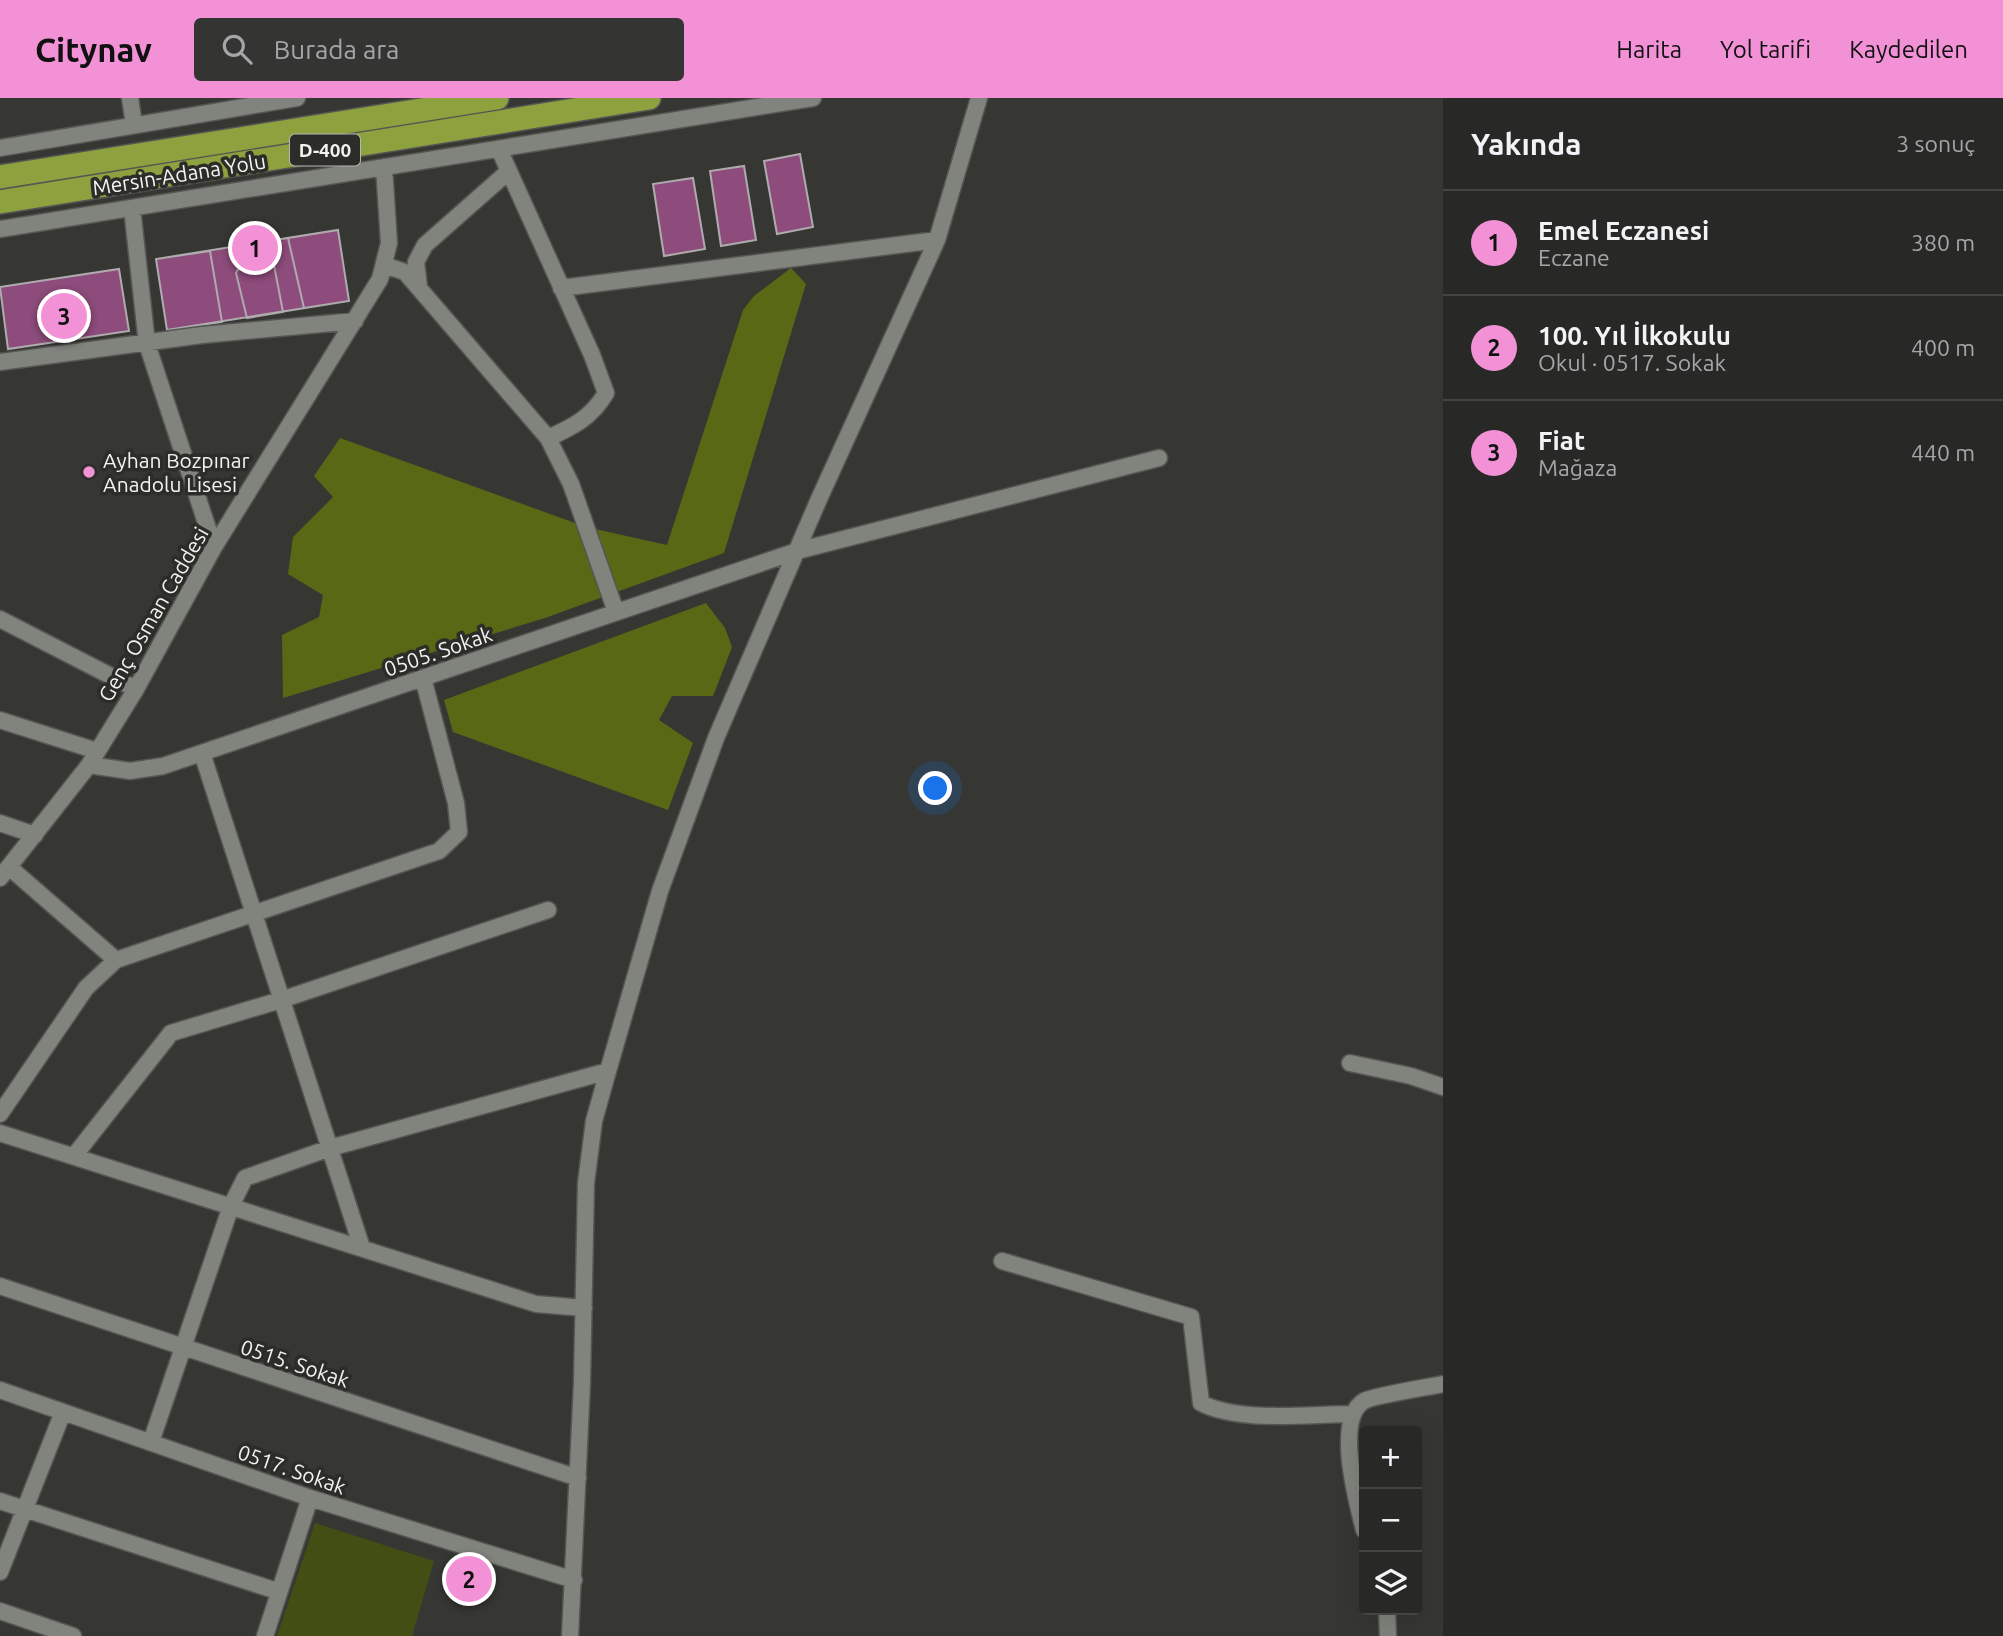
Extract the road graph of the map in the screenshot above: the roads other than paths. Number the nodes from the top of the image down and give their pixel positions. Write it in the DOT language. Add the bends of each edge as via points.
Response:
graph roads {
  1 [pos="131,98"];
  2 [pos="297,98"];
  3 [pos="497,98"];
  4 [pos="649,98"];
  5 [pos="813,98"];
  6 [pos="979,98"];
  7 [pos="134,125"];
  8 [pos="0,148"];
  9 [pos="499,149"];
  10 [pos="384,167"];
  11 [pos="509,171"];
  12 [pos="0,177"];
  13 [pos="0,202"];
  14 [pos="132,208"];
  15 [pos="0,229"];
  16 [pos="937,240"];
  17 [pos="384,265"];
  18 [pos="419,287"];
  19 [pos="561,288"];
  20 [pos="355,321"];
  21 [pos="147,344"];
  22 [pos="0,362"];
  23 [pos="548,438"];
  24 [pos="1159,458"];
  25 [pos="214,547"];
  26 [pos="797,551"];
  27 [pos="616,612"];
  28 [pos="0,619"];
  29 [pos="423,678"];
  30 [pos="136,689"];
  31 [pos="0,720"];
  32 [pos="202,753"];
  33 [pos="93,758"];
  34 [pos="0,823"];
  35 [pos="35,835"];
  36 [pos="5,872"];
  37 [pos="548,910"];
  38 [pos="257,914"];
  39 [pos="116,960"];
  40 [pos="284,999"];
  41 [pos="1350,1063"];
  42 [pos="608,1070"];
  43 [pos="1443,1087"];
  44 [pos="0,1114"];
  45 [pos="0,1133"];
  46 [pos="330,1148"];
  47 [pos="74,1156"];
  48 [pos="231,1206"];
  49 [pos="362,1248"];
  50 [pos="1002,1261"];
  51 [pos="0,1286"];
  52 [pos="584,1308"];
  53 [pos="183,1349"];
  54 [pos="1443,1384"];
  55 [pos="0,1390"];
  56 [pos="63,1412"];
  57 [pos="1352,1414"];
  58 [pos="151,1442"];
  59 [pos="578,1478"];
  60 [pos="310,1498"];
  61 [pos="0,1501"];
  62 [pos="25,1509"];
  63 [pos="1359,1510"];
  64 [pos="0,1572"];
  65 [pos="574,1580"];
  66 [pos="277,1591"];
  67 [pos="0,1611"];
  68 [pos="1387,1615"];
  69 [pos="74,1636"];
  70 [pos="265,1636"];
  71 [pos="570,1636"];
  72 [pos="1388,1636"];
  1 -- 7 [label="street"];
  2 -- 7 [label="street"];
  3 -- 12 [label="highway, D-400"];
  4 -- 13 [label="highway, Mersin-Adana Yolu / D-400"];
  5 -- 9 [label="street"];
  6 -- 16 [label="street"];
  7 -- 8 [label="street"];
  9 -- 10 [label="street"];
  9 -- 11 [label="street"];
  10 -- 14 [label="street"];
  10 -- 17 [label="street, Genç Osman Caddesi" via="389,243"];
  11 -- 18 [label="street" via="425,245 416,262"];
  11 -- 19 [label="street"];
  14 -- 15 [label="street"];
  14 -- 21 [label="street"];
  16 -- 19 [label="street"];
  16 -- 26 [label="street"];
  17 -- 18 [label="street" via="405,272"];
  17 -- 20 [label="street, Genç Osman Caddesi"];
  18 -- 23 [label="street"];
  19 -- 23 [label="street" via="606,393 597,408 575,426"];
  20 -- 21 [label="street"];
  20 -- 25 [label="street, Genç Osman Caddesi"];
  21 -- 22 [label="street"];
  21 -- 25 [label="street"];
  23 -- 27 [label="street" via="571,484"];
  24 -- 26 [label="street, 0505. Sokak"];
  25 -- 30 [label="street, Genç Osman Caddesi"];
  26 -- 27 [label="street, 0505. Sokak"];
  26 -- 42 [label="street" via="716,738 660,891"];
  27 -- 29 [label="street, 0505. Sokak"];
  28 -- 30 [label="street"];
  29 -- 32 [label="street, 0505. Sokak"];
  29 -- 38 [label="street" via="456,803 460,832 453,842 439,851"];
  30 -- 33 [label="street, Genç Osman Caddesi"];
  31 -- 33 [label="street, 0505. Sokak"];
  32 -- 33 [label="street, 0505. Sokak" via="130,771"];
  32 -- 38 [label="street"];
  33 -- 35 [label="street, Genç Osman Caddesi"];
  34 -- 35 [label="street"];
  35 -- 36 [label="street, Genç Osman Caddesi"];
  36 -- 39 [label="street"];
  37 -- 40 [label="street"];
  38 -- 39 [label="street"];
  38 -- 40 [label="street"];
  39 -- 44 [label="street" via="86,988"];
  40 -- 46 [label="street"];
  40 -- 47 [label="street" via="172,1033"];
  41 -- 43 [label="street"];
  42 -- 46 [label="street"];
  42 -- 52 [label="street" via="594,1121 586,1183"];
  45 -- 47 [label="street"];
  46 -- 48 [label="street" via="245,1178"];
  46 -- 49 [label="street"];
  47 -- 48 [label="street"];
  48 -- 49 [label="street"];
  48 -- 53 [label="street"];
  49 -- 52 [label="street" via="536,1304"];
  50 -- 57 [label="street" via="1191,1317 1202,1403 1216,1410"];
  51 -- 53 [label="street, 0515. Sokak"];
  52 -- 59 [label="street"];
  53 -- 58 [label="street"];
  53 -- 59 [label="street, 0515. Sokak"];
  54 -- 57 [label="street" via="1364,1400"];
  55 -- 56 [label="street, 0517. Sokak"];
  56 -- 58 [label="street, 0517. Sokak"];
  56 -- 62 [label="street"];
  57 -- 63 [label="street" via="1352,1483"];
  58 -- 60 [label="street, 0517. Sokak"];
  59 -- 65 [label="street"];
  60 -- 65 [label="street, 0517. Sokak"];
  60 -- 66 [label="street"];
  61 -- 62 [label="street"];
  62 -- 64 [label="street"];
  62 -- 66 [label="street"];
  65 -- 71 [label="street"];
  66 -- 70 [label="street"];
  67 -- 69 [label="street"];
  68 -- 72 [label="street"];
}
